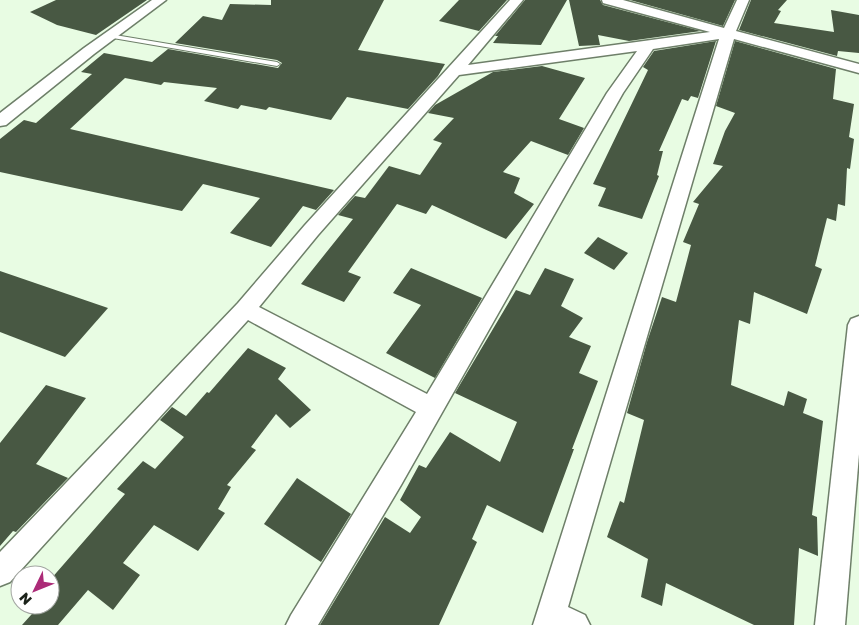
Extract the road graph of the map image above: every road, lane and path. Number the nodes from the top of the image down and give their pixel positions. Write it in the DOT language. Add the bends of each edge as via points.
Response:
graph roads {
  1 [pos="160,0"];
  2 [pos="517,0"];
  3 [pos="608,0"];
  4 [pos="743,0"];
  5 [pos="728,34"];
  6 [pos="110,36"];
  7 [pos="648,45"];
  8 [pos="277,64"];
  9 [pos="859,69"];
  10 [pos="457,71"];
  11 [pos="0,121"];
  12 [pos="245,309"];
  13 [pos="859,325"];
  14 [pos="431,408"];
  15 [pos="0,572"];
  16 [pos="558,622"];
  17 [pos="302,625"];
  18 [pos="830,625"];
  1 -- 6 [label="street"];
  2 -- 10 [label="street"];
  3 -- 5 [label="street"];
  4 -- 5 [label="street"];
  5 -- 7 [label="street"];
  5 -- 9 [label="street"];
  5 -- 16 [label="street"];
  6 -- 8 [label="lane"];
  6 -- 11 [label="street"];
  7 -- 10 [label="street"];
  7 -- 14 [label="street" via="615,93"];
  10 -- 12 [label="street"];
  12 -- 14 [label="street"];
  12 -- 15 [label="street"];
  13 -- 18 [label="street"];
  14 -- 17 [label="street"];
}
